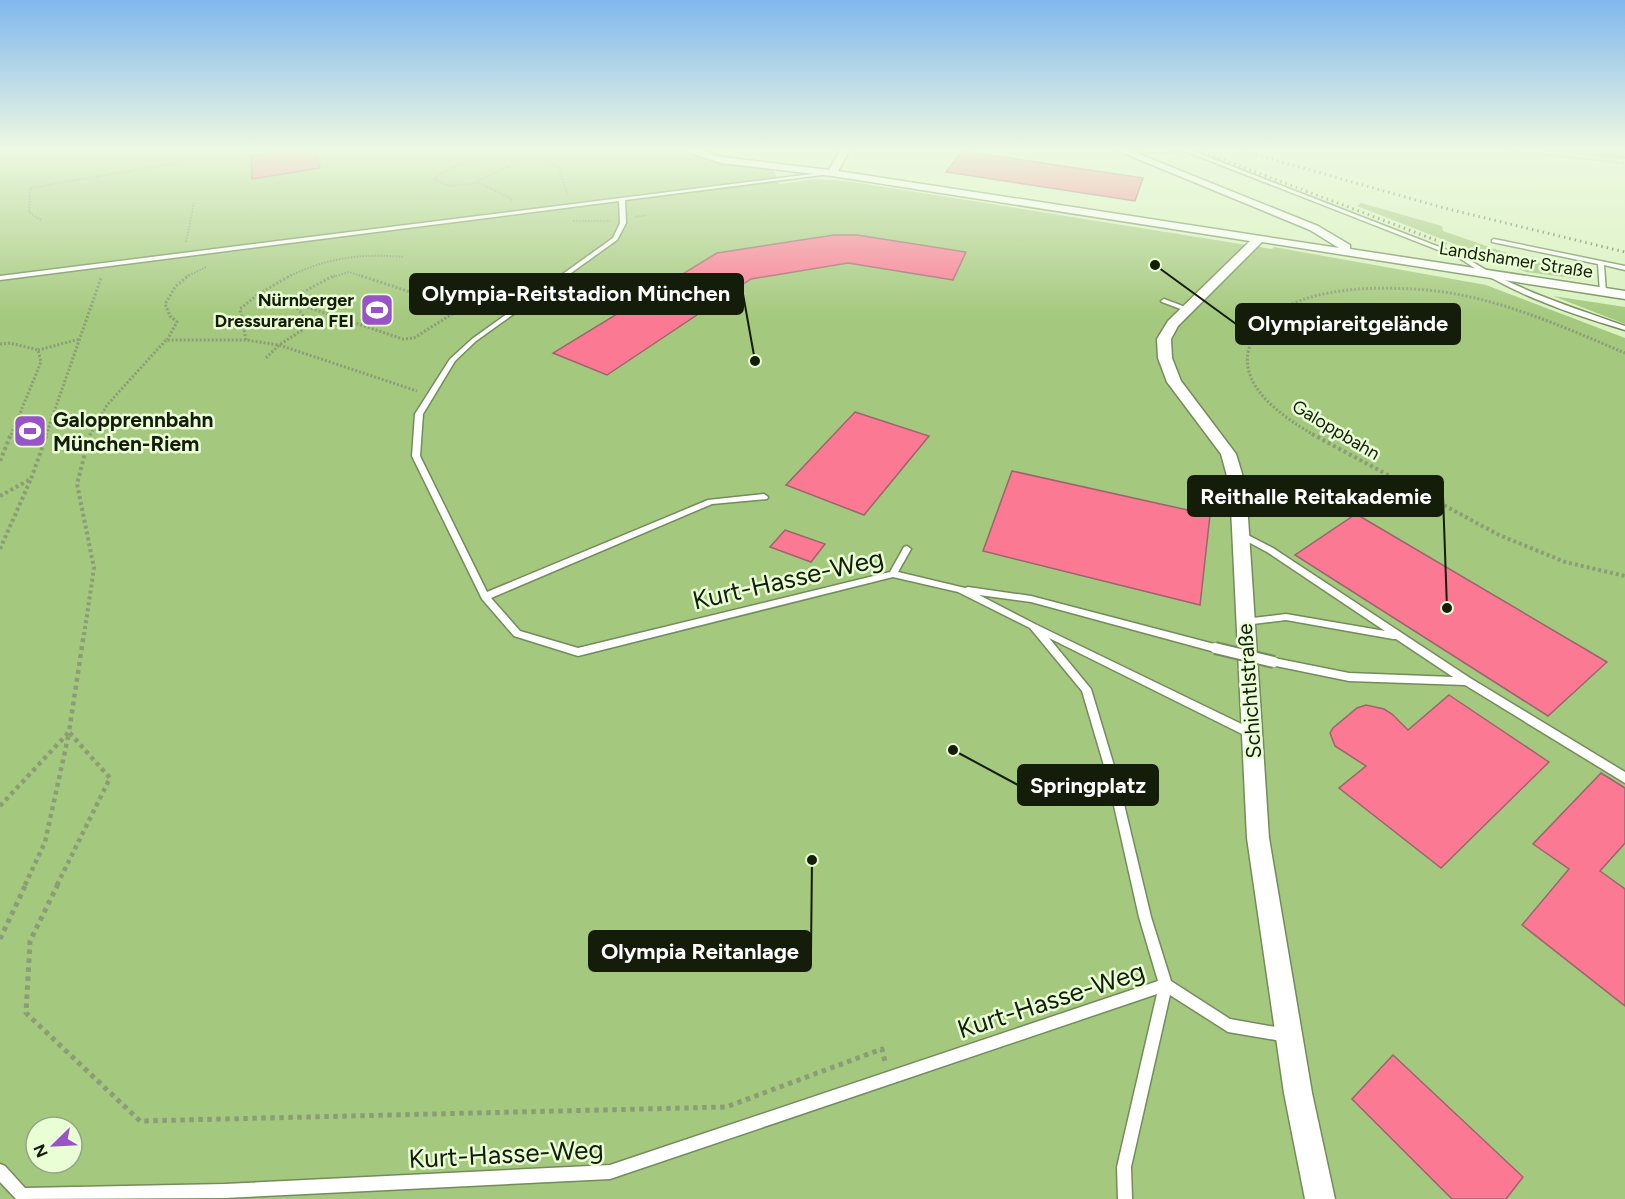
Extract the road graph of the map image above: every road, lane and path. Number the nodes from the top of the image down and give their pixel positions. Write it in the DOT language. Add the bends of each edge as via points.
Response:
graph roads {
  1 [pos="29,206"];
  2 [pos="193,206"];
  3 [pos="568,206"];
  4 [pos="622,206"];
  5 [pos="1050,206"];
  6 [pos="1260,206"];
  7 [pos="1329,206"];
  8 [pos="41,220"];
  9 [pos="570,221"];
  10 [pos="623,223"];
  11 [pos="1256,237"];
  12 [pos="1494,240"];
  13 [pos="185,249"];
  14 [pos="1355,252"];
  15 [pos="403,257"];
  16 [pos="1601,263"];
  17 [pos="105,266"];
  18 [pos="208,266"];
  19 [pos="1625,268"];
  20 [pos="1483,273"];
  21 [pos="0,278"];
  22 [pos="561,278"];
  23 [pos="1603,292"];
  24 [pos="484,293"];
  25 [pos="1625,295"];
  26 [pos="1164,301"];
  27 [pos="292,302"];
  28 [pos="1186,309"];
  29 [pos="1625,328"];
  30 [pos="80,339"];
  31 [pos="166,340"];
  32 [pos="246,340"];
  33 [pos="0,344"];
  34 [pos="279,345"];
  35 [pos="38,350"];
  36 [pos="1625,353"];
  37 [pos="266,358"];
  38 [pos="430,396"];
  39 [pos="0,461"];
  40 [pos="31,479"];
  41 [pos="0,496"];
  42 [pos="764,497"];
  43 [pos="1240,534"];
  44 [pos="0,549"];
  45 [pos="907,549"];
  46 [pos="893,574"];
  47 [pos="1625,576"];
  48 [pos="960,589"];
  49 [pos="485,597"];
  50 [pos="1244,622"];
  51 [pos="1033,626"];
  52 [pos="1399,637"];
  53 [pos="1467,681"];
  54 [pos="69,732"];
  55 [pos="1252,734"];
  56 [pos="1625,778"];
  57 [pos="0,806"];
  58 [pos="0,939"];
  59 [pos="1166,985"];
  60 [pos="1289,1035"];
  61 [pos="888,1077"];
  62 [pos="0,1171"];
  63 [pos="1125,1199"];
  64 [pos="1320,1199"];
  1 -- 8 [label="path" via="29,212"];
  2 -- 13 [label="path"];
  3 -- 17 [label="lane"];
  4 -- 10 [label="lane"];
  5 -- 11 [label="street, Landshamer Straße"];
  6 -- 14 [label="street" via="1314,228"];
  7 -- 20 [label="lane" via="1463,258"];
  9 -- 10 [label="path"];
  10 -- 22 [label="lane, Kurt-Hasse-Weg" via="615,239"];
  11 -- 14 [label="street, Landshamer Straße"];
  11 -- 28 [label="street, Schichtlstraße" via="1256,244"];
  12 -- 16 [label="lane"];
  14 -- 20 [label="street, Landshamer Straße"];
  15 -- 32 [label="path" via="380,253 348,257 285,278 240,309"];
  16 -- 19 [label="lane"];
  16 -- 23 [label="lane"];
  17 -- 21 [label="lane"];
  17 -- 30 [label="path"];
  18 -- 31 [label="path" via="190,273 172,288 165,304 177,322"];
  20 -- 23 [label="street, Landshamer Straße"];
  20 -- 29 [label="lane"];
  22 -- 24 [label="path" via="536,274 505,278"];
  22 -- 38 [label="lane, Kurt-Hasse-Weg" via="474,340 452,360"];
  23 -- 25 [label="street, Landshamer Straße"];
  26 -- 28 [label="lane"];
  27 -- 27 [label="path" via="292,298 349,272 455,307 457,311 414,338 403,339"];
  27 -- 34 [label="path" via="307,321 307,327"];
  28 -- 43 [label="street, Schichtlstraße" via="1164,339 1165,358 1174,382 1228,454 1238,487"];
  30 -- 35 [label="path"];
  30 -- 40 [label="path"];
  31 -- 32 [label="path"];
  31 -- 54 [label="path" via="107,405 92,431 77,484 94,568"];
  32 -- 34 [label="path"];
  33 -- 35 [label="path"];
  34 -- 37 [label="path"];
  34 -- 38 [label="path"];
  35 -- 39 [label="path" via="41,362"];
  36 -- 47 [label="path, Galoppbahn" via="1536,315 1479,298 1388,286 1317,295 1291,304 1258,329 1247,347 1249,374 1260,392 1276,409 1310,432 1456,514 1547,555"];
  38 -- 49 [label="lane, Kurt-Hasse-Weg" via="419,414 416,456"];
  40 -- 41 [label="path"];
  40 -- 44 [label="path"];
  42 -- 49 [label="lane" via="711,502"];
  43 -- 50 [label="street, Schichtlstraße"];
  43 -- 52 [label="lane"];
  45 -- 46 [label="lane"];
  46 -- 48 [label="lane, Kurt-Hasse-Weg"];
  46 -- 49 [label="lane, Kurt-Hasse-Weg" via="578,652 517,634"];
  48 -- 51 [label="lane, Kurt-Hasse-Weg"];
  48 -- 53 [label="lane, bridge" via="1031,599 1215,648 1349,677"];
  50 -- 52 [label="lane" via="1286,617"];
  50 -- 55 [label="street, Schichtlstraße"];
  51 -- 55 [label="lane"];
  51 -- 59 [label="lane, Kurt-Hasse-Weg" via="1086,689"];
  52 -- 53 [label="lane"];
  53 -- 56 [label="lane"];
  54 -- 57 [label="path"];
  54 -- 58 [label="path" via="45,842"];
  54 -- 61 [label="path" via="110,778 30,940 26,1013 140,1121 726,1107 882,1049"];
  55 -- 60 [label="street, Schichtlstraße" via="1258,838"];
  59 -- 60 [label="lane" via="1228,1025"];
  59 -- 61 [label="lane, Kurt-Hasse-Weg"];
  59 -- 63 [label="lane" via="1124,1167"];
  60 -- 64 [label="street, Schichtlstraße"];
  61 -- 62 [label="lane, Kurt-Hasse-Weg" via="610,1172 225,1191 22,1195"];
}
